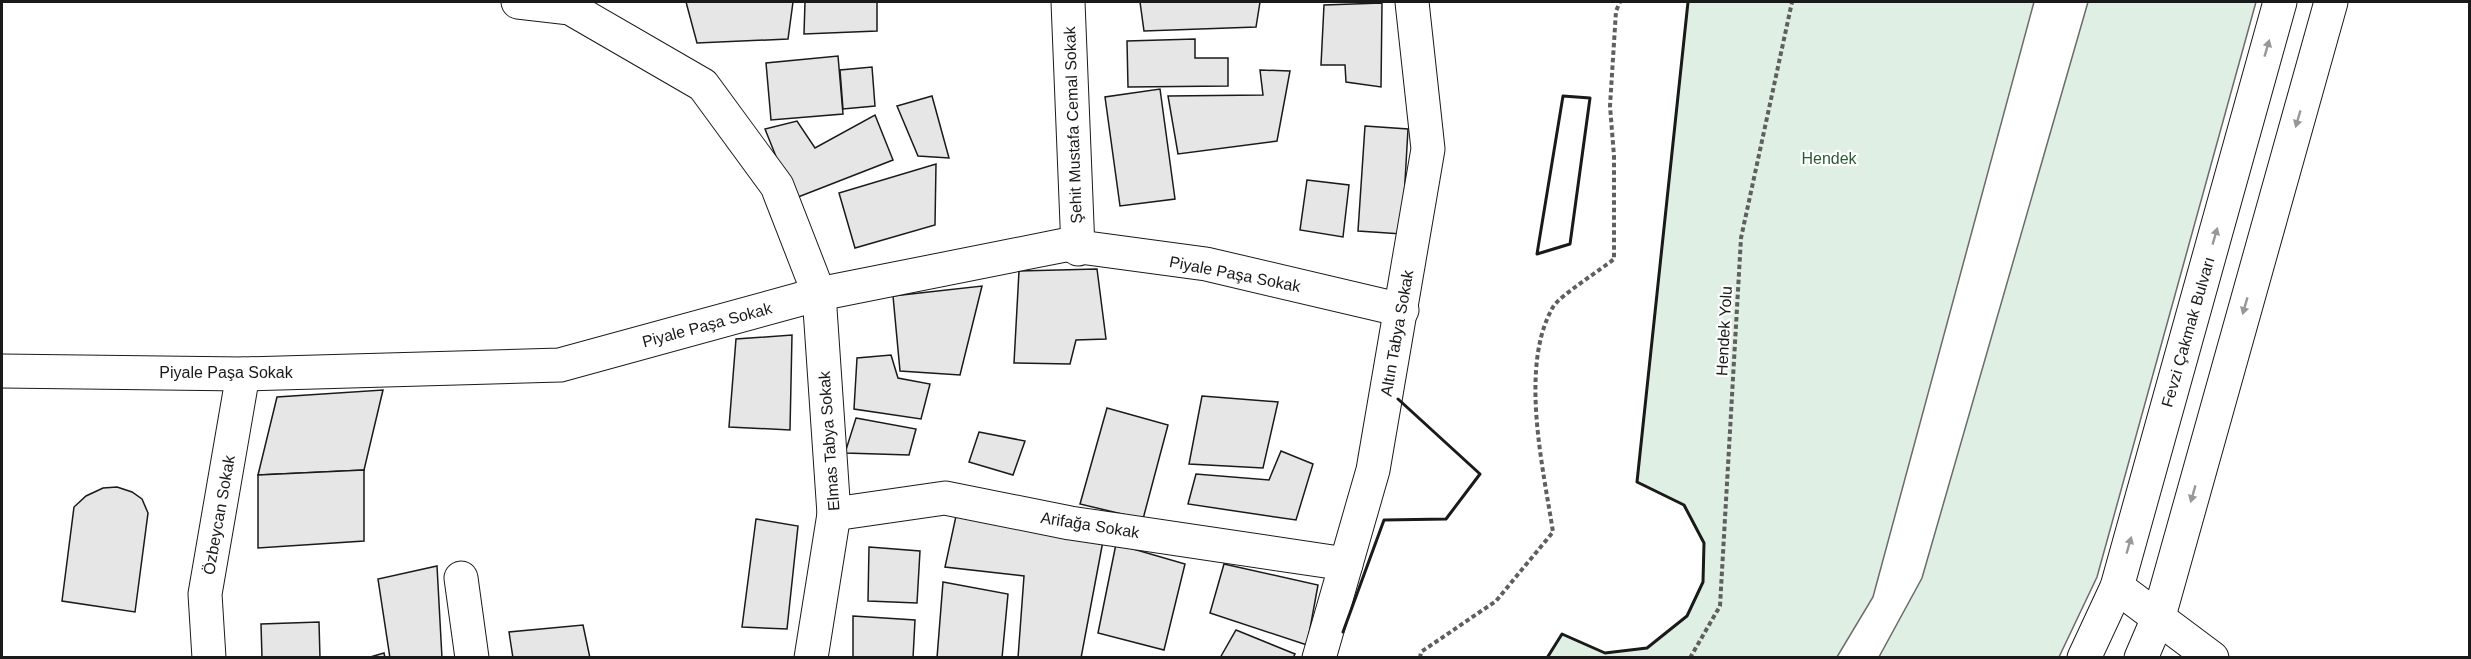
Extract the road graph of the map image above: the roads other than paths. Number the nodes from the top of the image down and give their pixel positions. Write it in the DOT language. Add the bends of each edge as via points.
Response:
graph roads {
  1 [pos="518,2"];
  2 [pos="1068,2"];
  3 [pos="1412,2"];
  4 [pos="2280,2"];
  5 [pos="2331,2"];
  6 [pos="570,5"];
  7 [pos="1078,249"];
  8 [pos="819,294"];
  9 [pos="1402,310"];
  10 [pos="2,371"];
  11 [pos="243,374"];
  12 [pos="834,514"];
  13 [pos="1346,564"];
  14 [pos="461,578"];
  15 [pos="2117,587"];
  16 [pos="2159,616"];
  17 [pos="208,657"];
  18 [pos="472,657"];
  19 [pos="811,657"];
  20 [pos="1318,657"];
  21 [pos="2084,657"];
  22 [pos="2141,657"];
  23 [pos="2212,657"];
  1 -- 6 [label="street"];
  2 -- 7 [label="street, Şehit Mustafa Cemal Sokak"];
  3 -- 9 [label="street, Altın Tabya Sokak" via="1428,149"];
  15 -- 4 [label="street, Fevzi Çakmak Bulvarı, one-way"];
  5 -- 16 [label="street, one-way"];
  6 -- 8 [label="street, Elmas Tabya Sokak" via="704,85 777,186"];
  7 -- 8 [label="street, Piyale Paşa Sokak" via="1065,245"];
  7 -- 9 [label="street, Piyale Paşa Sokak" via="1206,264"];
  8 -- 11 [label="street, Piyale Paşa Sokak" via="561,365"];
  8 -- 12 [label="street, Elmas Tabya Sokak"];
  9 -- 13 [label="street, Altın Tabya Sokak" via="1373,470"];
  10 -- 11 [label="street, Piyale Paşa Sokak"];
  11 -- 17 [label="street, Özbeycan Sokak" via="205,594"];
  12 -- 13 [label="street, Arifağa Sokak" via="945,498 1070,523"];
  12 -- 19 [label="street, Elmas Tabya Sokak"];
  13 -- 20 [label="street, Altın Tabya Sokak"];
  14 -- 18 [label="street"];
  15 -- 16 [label="street"];
  15 -- 21 [label="street, Fevzi Çakmak Bulvarı"];
  16 -- 22 [label="street"];
  16 -- 23 [label="street"];
}
